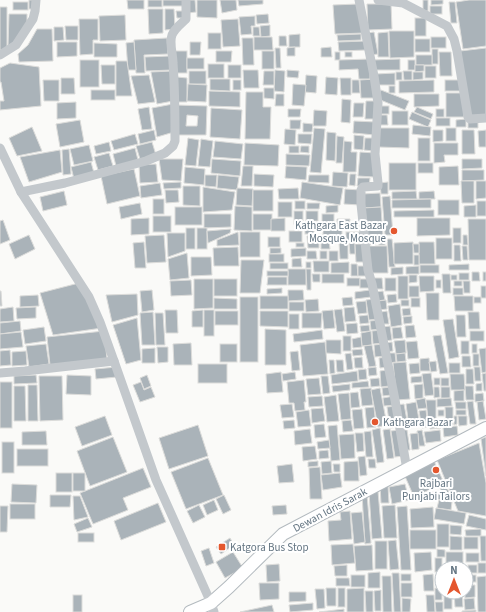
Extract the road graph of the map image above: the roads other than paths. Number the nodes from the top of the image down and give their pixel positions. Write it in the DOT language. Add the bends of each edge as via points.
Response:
graph roads {
  1 [pos="36,0"];
  2 [pos="186,0"];
  3 [pos="359,0"];
  4 [pos="378,0"];
  5 [pos="0,55"];
  6 [pos="486,118"];
  7 [pos="0,148"];
  8 [pos="21,192"];
  9 [pos="114,360"];
  10 [pos="0,373"];
  11 [pos="486,428"];
  12 [pos="407,470"];
  13 [pos="213,607"];
  14 [pos="190,612"];
  1 -- 5 [label="street" via="33,19 16,45"];
  2 -- 8 [label="street" via="186,19 172,36 175,97 173,146 165,153 146,161"];
  3 -- 12 [label="street" via="378,103 375,154 378,186 362,187 361,204 368,270"];
  4 -- 6 [label="street" via="403,2 447,26 457,51 468,117"];
  7 -- 8 [label="street"];
  8 -- 9 [label="street" via="89,297"];
  9 -- 10 [label="street"];
  9 -- 13 [label="street" via="156,480"];
  11 -- 12 [label="main road, Dewan Idris Sarak"];
  12 -- 13 [label="main road, Dewan Idris Sarak" via="283,534 229,587"];
  13 -- 14 [label="main road, Dewan Idris Sarak"];
}
